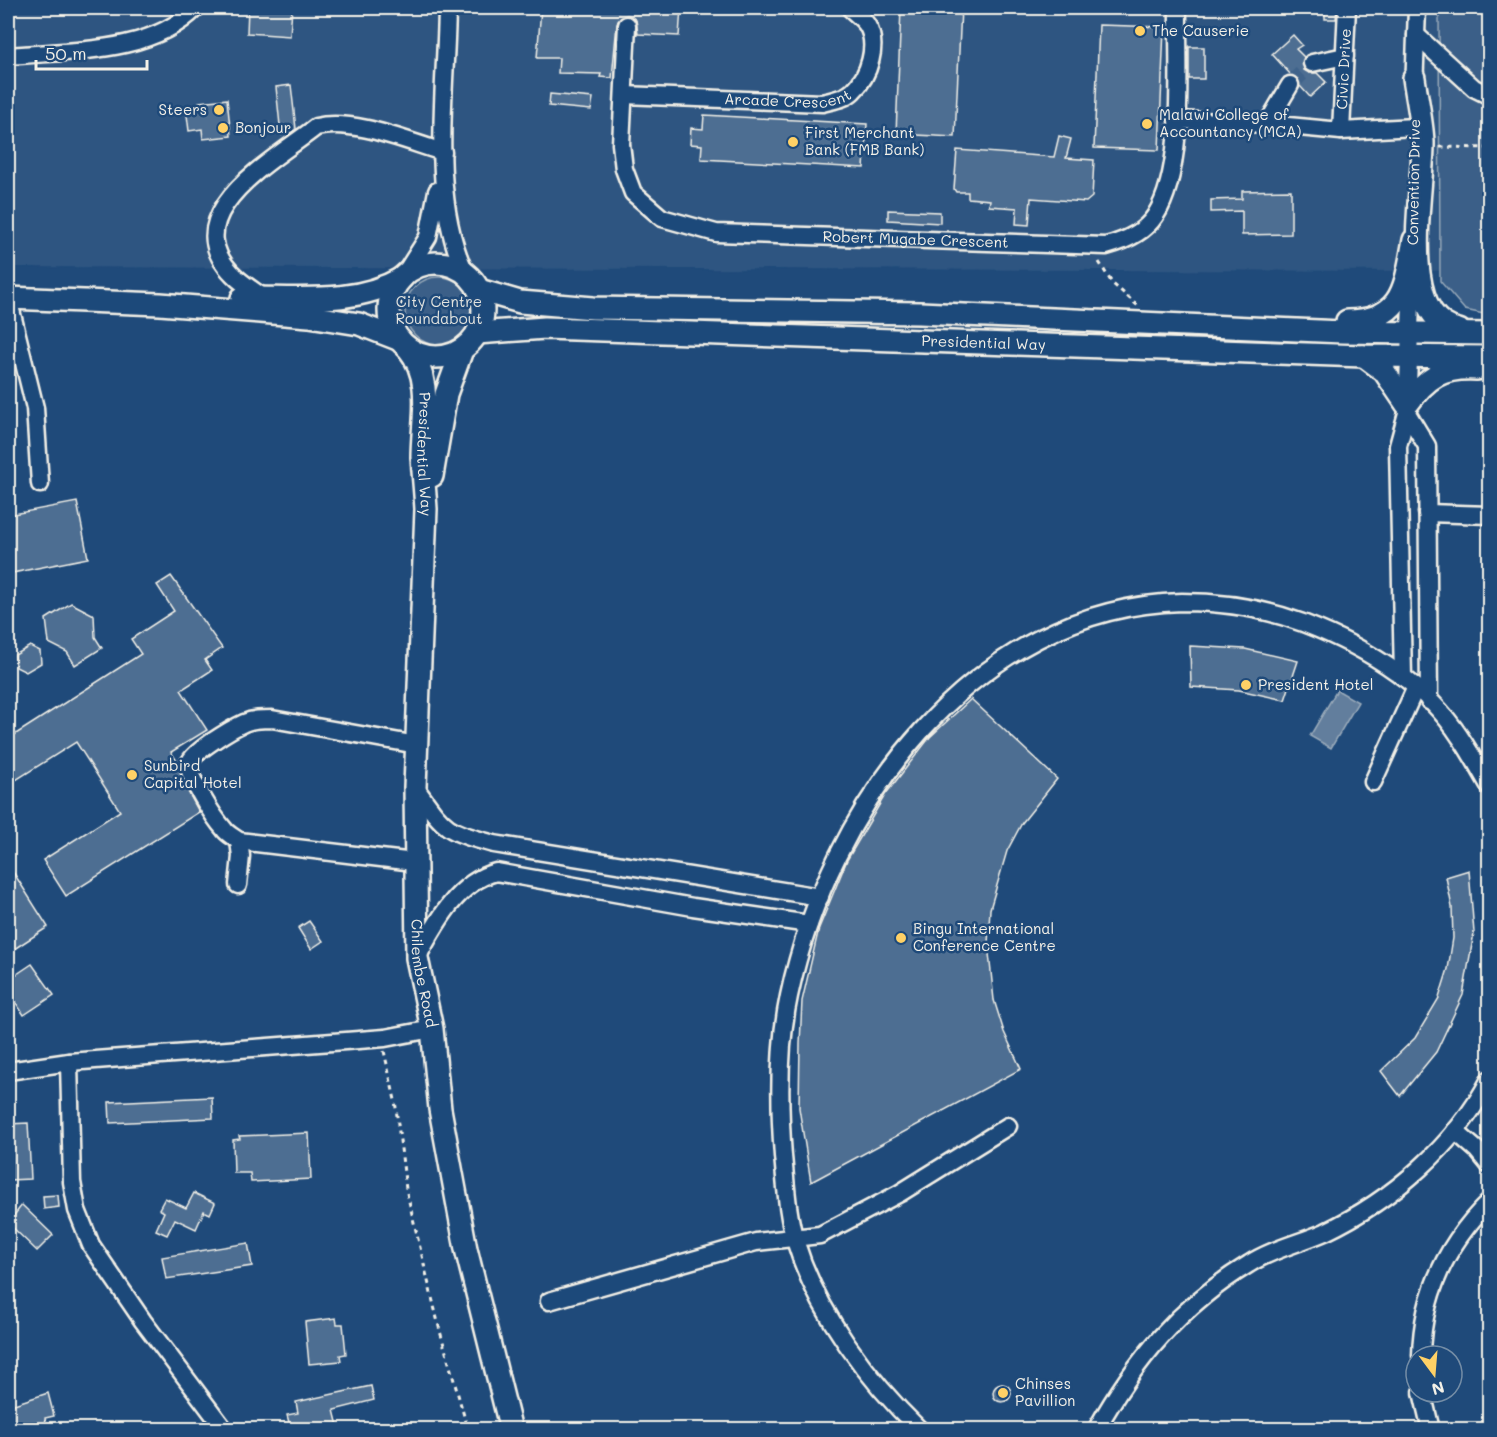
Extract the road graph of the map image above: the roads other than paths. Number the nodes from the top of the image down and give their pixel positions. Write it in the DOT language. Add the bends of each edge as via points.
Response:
graph roads {
  1 [pos="196,8"];
  2 [pos="447,8"];
  3 [pos="850,8"];
  4 [pos="1178,8"];
  5 [pos="1347,8"];
  6 [pos="1417,8"];
  7 [pos="627,25"];
  8 [pos="1416,35"];
  9 [pos="8,56"];
  10 [pos="1345,56"];
  11 [pos="1312,63"];
  12 [pos="1414,78"];
  13 [pos="1290,85"];
  14 [pos="624,95"];
  15 [pos="1490,96"];
  16 [pos="1177,120"];
  17 [pos="1267,124"];
  18 [pos="1341,131"];
  19 [pos="1419,137"];
  20 [pos="443,152"];
  21 [pos="1414,240"];
  22 [pos="465,272"];
  23 [pos="402,278"];
  24 [pos="479,290"];
  25 [pos="8,298"];
  26 [pos="264,298"];
  27 [pos="160,304"];
  28 [pos="1170,325"];
  29 [pos="477,333"];
  30 [pos="1408,333"];
  31 [pos="1484,333"];
  32 [pos="404,344"];
  33 [pos="462,350"];
  34 [pos="1364,356"];
  35 [pos="1408,356"];
  36 [pos="1490,357"];
  37 [pos="1490,370"];
  38 [pos="1407,409"];
  39 [pos="40,484"];
  40 [pos="426,509"];
  41 [pos="1427,513"];
  42 [pos="1490,515"];
  43 [pos="1410,682"];
  44 [pos="1429,701"];
  45 [pos="417,745"];
  46 [pos="1373,782"];
  47 [pos="415,787"];
  48 [pos="1490,787"];
  49 [pos="239,841"];
  50 [pos="414,862"];
  51 [pos="238,885"];
  52 [pos="820,897"];
  53 [pos="809,924"];
  54 [pos="417,958"];
  55 [pos="432,1029"];
  56 [pos="69,1062"];
  57 [pos="8,1071"];
  58 [pos="1490,1079"];
  59 [pos="1008,1126"];
  60 [pos="1455,1131"];
  61 [pos="1490,1166"];
  62 [pos="1490,1202"];
  63 [pos="794,1237"];
  64 [pos="549,1301"];
  65 [pos="1422,1344"];
  66 [pos="1425,1404"];
  67 [pos="225,1430"];
  68 [pos="511,1430"];
  69 [pos="920,1430"];
  70 [pos="1096,1430"];
  71 [pos="1431,1430"];
  1 -- 9 [label="street" via="167,29 142,39"];
  2 -- 20 [label="street"];
  3 -- 14 [label="street, Arcade Crescent" via="867,25 873,41 866,75 843,98 822,103"];
  4 -- 16 [label="street, Robert Mugabe Crescent"];
  5 -- 10 [label="street, Civic Drive"];
  6 -- 8 [label="street"];
  7 -- 14 [label="street, Robert Mugabe Crescent"];
  8 -- 12 [label="street"];
  8 -- 15 [label="street" via="1474,87"];
  10 -- 11 [label="street"];
  10 -- 18 [label="street, Civic Drive"];
  12 -- 19 [label="main road"];
  13 -- 17 [label="street"];
  14 -- 16 [label="street, Robert Mugabe Crescent" via="621,144 624,169 633,193 662,218 716,233 1095,246 1124,241 1155,217 1171,183"];
  16 -- 17 [label="street"];
  17 -- 18 [label="street"];
  18 -- 19 [label="street"];
  19 -- 21 [label="street, Convention Drive"];
  19 -- 31 [label="main road" via="1421,290 1427,307 1443,325"];
  20 -- 22 [label="street" via="449,230"];
  20 -- 23 [label="street" via="433,222"];
  20 -- 26 [label="street" via="332,123 316,127 233,192 218,215 216,243 237,279"];
  21 -- 28 [label="main road" via="1399,299 1374,318 1324,321 1245,317"];
  21 -- 30 [label="street, Convention Drive"];
  22 -- 23 [label="main road" via="433,263"];
  22 -- 24 [label="main road"];
  23 -- 26 [label="main road" via="386,287 345,297"];
  23 -- 32 [label="main road" via="389,308 394,330"];
  24 -- 28 [label="main road, Presidential Way" via="520,302 593,308 920,313"];
  24 -- 29 [label="main road" via="483,312"];
  25 -- 27 [label="main road"];
  25 -- 39 [label="street" via="35,408"];
  26 -- 27 [label="main road"];
  27 -- 32 [label="main road" via="337,320 359,324"];
  28 -- 30 [label="main road, Presidential Way"];
  29 -- 33 [label="main road"];
  29 -- 34 [label="main road, Presidential Way" via="545,328"];
  30 -- 31 [label="main road, Presidential Way"];
  30 -- 35 [label="street, Convention Drive"];
  32 -- 33 [label="main road" via="418,353 440,357"];
  32 -- 40 [label="main road, Presidential Way" via="418,360 424,381 422,456"];
  33 -- 40 [label="main road, Presidential Way" via="446,394"];
  34 -- 35 [label="main road, Presidential Way"];
  34 -- 38 [label="main road" via="1384,371"];
  35 -- 36 [label="main road, Presidential Way"];
  35 -- 38 [label="street, Convention Drive"];
  37 -- 38 [label="main road" via="1450,370 1433,376 1421,386"];
  38 -- 41 [label="street" via="1427,446"];
  38 -- 43 [label="street, Convention Drive" via="1398,446"];
  40 -- 45 [label="main road, Chilembe Road"];
  41 -- 42 [label="street"];
  41 -- 44 [label="street"];
  43 -- 44 [label="street"];
  43 -- 46 [label="street"];
  43 -- 52 [label="street" via="1328,632 1283,615 1240,605 1151,603 1065,624 994,665 927,725 874,792"];
  44 -- 48 [label="street" via="1460,737"];
  45 -- 47 [label="main road, Chilembe Road"];
  45 -- 49 [label="street" via="272,719 244,723 192,756 189,762 191,776 225,831"];
  47 -- 50 [label="main road, Chilembe Road"];
  47 -- 52 [label="street" via="442,825 457,834 494,844"];
  49 -- 50 [label="street"];
  49 -- 51 [label="street"];
  50 -- 54 [label="main road, Chilembe Road"];
  52 -- 53 [label="street"];
  53 -- 54 [label="street" via="496,872 480,876 466,887 438,921"];
  53 -- 63 [label="street" via="789,995 782,1055 783,1150"];
  54 -- 55 [label="main road, Chilembe Road"];
  55 -- 56 [label="street" via="384,1038"];
  55 -- 68 [label="main road, Chilembe Road" via="436,1086 466,1249"];
  56 -- 57 [label="street"];
  56 -- 67 [label="street" via="72,1182 77,1210 91,1245"];
  58 -- 60 [label="street"];
  59 -- 63 [label="street" via="837,1227"];
  60 -- 61 [label="street"];
  60 -- 70 [label="street" via="1421,1167 1372,1205 1348,1221 1249,1263 1182,1314 1139,1360"];
  62 -- 65 [label="street" via="1457,1237 1438,1274 1426,1312"];
  63 -- 64 [label="street" via="723,1250"];
  63 -- 69 [label="street" via="802,1261 839,1329 900,1411"];
  66 -- 71 [label="street"];
}
